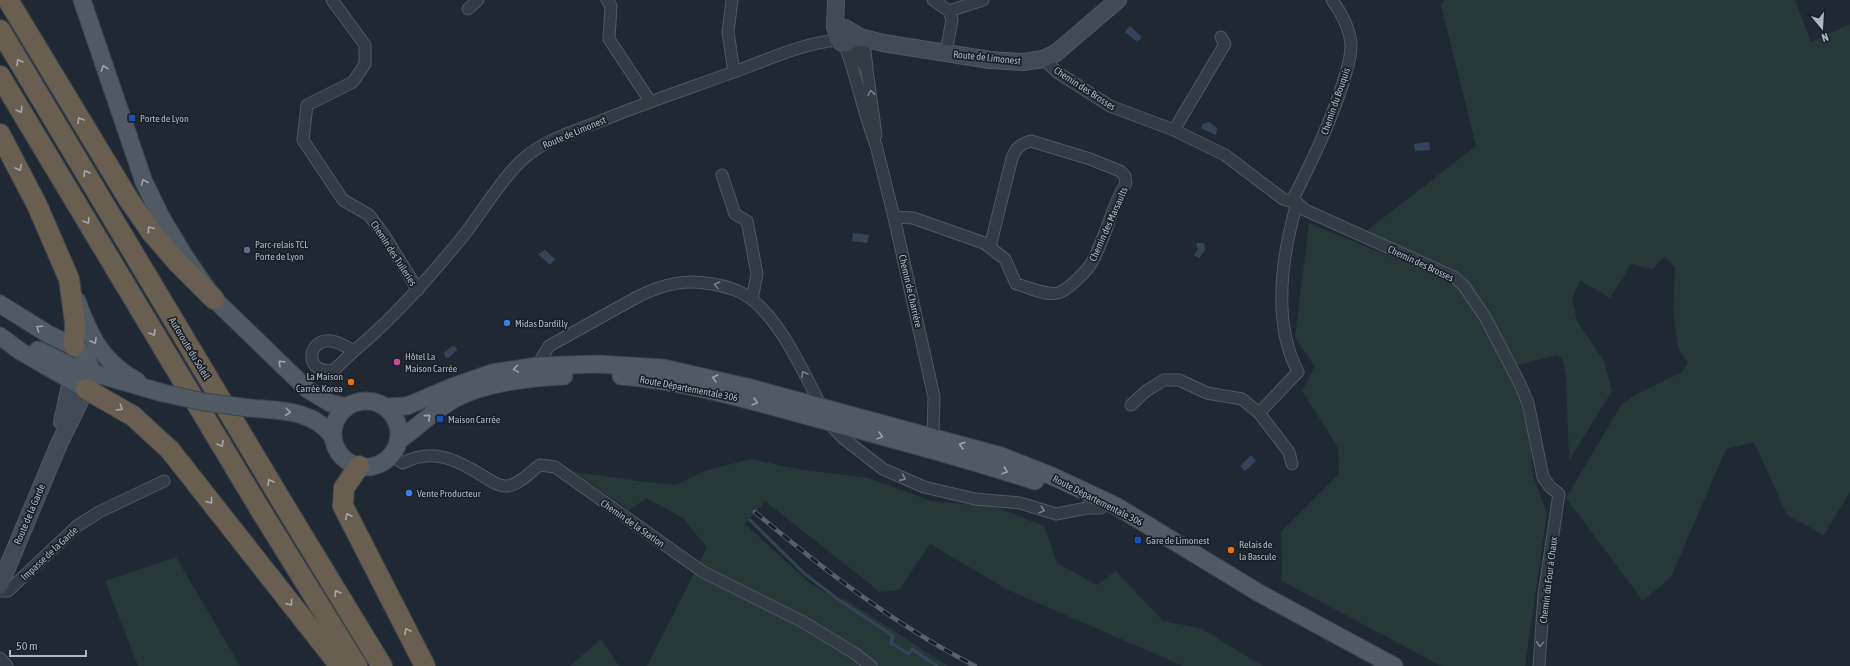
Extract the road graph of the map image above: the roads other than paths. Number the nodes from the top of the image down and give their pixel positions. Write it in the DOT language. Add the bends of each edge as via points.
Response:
graph roads {
  1 [pos="8,0"];
  2 [pos="82,0"];
  3 [pos="332,0"];
  4 [pos="478,0"];
  5 [pos="607,0"];
  6 [pos="732,0"];
  7 [pos="933,0"];
  8 [pos="983,0"];
  9 [pos="1118,0"];
  10 [pos="1332,0"];
  11 [pos="834,3"];
  12 [pos="468,9"];
  13 [pos="949,11"];
  14 [pos="0,30"];
  15 [pos="1221,37"];
  16 [pos="844,38"];
  17 [pos="946,52"];
  18 [pos="1043,59"];
  19 [pos="734,72"];
  20 [pos="0,76"];
  21 [pos="650,101"];
  22 [pos="1174,130"];
  23 [pos="0,134"];
  24 [pos="876,145"];
  25 [pos="722,175"];
  26 [pos="1295,202"];
  27 [pos="894,217"];
  28 [pos="990,247"];
  29 [pos="69,278"];
  30 [pos="418,290"];
  31 [pos="214,299"];
  32 [pos="752,299"];
  33 [pos="0,304"];
  34 [pos="0,328"];
  35 [pos="0,336"];
  36 [pos="74,346"];
  37 [pos="354,351"];
  38 [pos="537,366"];
  39 [pos="81,378"];
  40 [pos="162,393"];
  41 [pos="1131,405"];
  42 [pos="346,407"];
  43 [pos="386,407"];
  44 [pos="1258,412"];
  45 [pos="825,415"];
  46 [pos="333,436"];
  47 [pos="933,437"];
  48 [pos="394,448"];
  49 [pos="1292,464"];
  50 [pos="359,466"];
  51 [pos="164,481"];
  52 [pos="1559,494"];
  53 [pos="1101,508"];
  54 [pos="0,585"];
  55 [pos="0,591"];
  56 [pos="0,658"];
  57 [pos="7,666"];
  58 [pos="340,666"];
  59 [pos="357,666"];
  60 [pos="382,666"];
  61 [pos="425,666"];
  62 [pos="871,666"];
  63 [pos="1375,666"];
  64 [pos="1394,666"];
  65 [pos="1538,666"];
  31 -- 1 [label="highway, one-way" via="152,233 129,200"];
  31 -- 2 [label="main road, one-way" via="173,238 147,188"];
  3 -- 30 [label="street, Chemin des Tuileries" via="364,45 365,64 353,82 307,104 303,140 343,200 369,214"];
  4 -- 12 [label="street"];
  5 -- 21 [label="street" via="611,6 609,39"];
  6 -- 19 [label="street" via="728,32"];
  7 -- 13 [label="street"];
  8 -- 13 [label="street"];
  9 -- 18 [label="street, Route de Limonest" via="1056,53"];
  10 -- 26 [label="street, Chemin du Bouquis" via="1348,28 1351,48 1337,101"];
  11 -- 16 [label="street, Chemin de Charrière"];
  13 -- 17 [label="street" via="952,20"];
  60 -- 14 [label="highway, Autoroute du Soleil, one-way"];
  15 -- 22 [label="street" via="1225,44"];
  16 -- 17 [label="street, Route de Limonest"];
  16 -- 19 [label="street, Route de Limonest"];
  16 -- 24 [label="street, Chemin de Charrière"];
  24 -- 16 [label="street, Chemin de Charrière, one-way" via="867,70"];
  17 -- 18 [label="street, Route de Limonest" via="990,60 1024,62"];
  18 -- 22 [label="street, Chemin des Brosses" via="1057,72 1110,106"];
  19 -- 21 [label="street, Route de Limonest"];
  20 -- 59 [label="highway, one-way"];
  21 -- 30 [label="street, Route de Limonest" via="558,138 533,151 520,162"];
  22 -- 26 [label="street, Chemin des Brosses" via="1225,155 1283,199"];
  23 -- 29 [label="highway, one-way" via="37,205"];
  24 -- 27 [label="street, Chemin de Charrière"];
  25 -- 32 [label="street" via="735,214 747,221 757,274"];
  26 -- 44 [label="street, Chemin du Bouquis" via="1287,250 1282,308 1285,336 1298,372"];
  26 -- 52 [label="street, Chemin des Brosses" via="1305,210 1454,277 1464,286 1485,317 1519,382 1528,403 1543,477"];
  27 -- 28 [label="street, Chemin des Marsaults" via="913,218"];
  27 -- 47 [label="street, Chemin de Charrière" via="934,397"];
  28 -- 28 [label="street, Chemin des Marsaults" via="1005,259 1016,284 1047,293 1063,291 1091,263 1126,183 1125,176 1120,171 1090,159 1031,141 1024,143 1018,147 1012,158"];
  29 -- 36 [label="highway" via="75,323"];
  29 -- 40 [label="main road, one-way" via="86,326 101,351 122,372"];
  30 -- 37 [label="street, Route de Limonest"];
  42 -- 31 [label="main road, one-way" via="330,403 307,389"];
  32 -- 38 [label="street, Route Départementale 306, one-way" via="733,289 701,282 675,282 654,288 549,346"];
  45 -- 32 [label="street, Route Départementale 306, one-way" via="778,327"];
  36 -- 33 [label="main road, one-way" via="48,334"];
  34 -- 39 [label="main road"];
  35 -- 39 [label="main road" via="20,351"];
  36 -- 39 [label="main road"];
  38 -- 43 [label="main road, Route Départementale 306, one-way" via="492,373 407,406"];
  45 -- 38 [label="main road, Route Départementale 306, one-way" via="703,375 663,368 598,364"];
  39 -- 40 [label="main road"];
  39 -- 54 [label="street, Route de la Garde" via="59,444"];
  39 -- 58 [label="highway, one-way" via="133,416 170,450"];
  40 -- 46 [label="main road, one-way, bridge" via="204,402 308,416 320,422"];
  41 -- 44 [label="street" via="1146,391 1164,380 1179,380 1207,394 1242,398"];
  42 -- 43 [label="main road" via="366,400"];
  42 -- 46 [label="main road" via="336,420"];
  43 -- 48 [label="main road" via="393,414 399,432"];
  44 -- 49 [label="street" via="1289,452"];
  45 -- 47 [label="main road, Route Départementale 306"];
  48 -- 45 [label="main road, Route Départementale 306, one-way" via="435,411 454,399 493,385 543,377 607,375 662,381"];
  45 -- 53 [label="main road, Route Départementale 306, one-way" via="1066,491"];
  45 -- 53 [label="street, Route Départementale 306, one-way" via="843,438 883,469 924,487 975,499 1020,503 1056,514"];
  46 -- 50 [label="main road" via="335,446 341,455"];
  64 -- 47 [label="main road, Route Départementale 306, one-way" via="1259,593 1116,506 1008,459"];
  48 -- 50 [label="main road" via="376,465"];
  48 -- 62 [label="street, Chemin de la Station" via="403,463 417,457 450,458 497,484 507,486 515,484 540,465 555,467 703,572 803,622"];
  61 -- 50 [label="highway, one-way" via="343,506 344,488"];
  51 -- 55 [label="street, Impasse de la Garde" via="99,512 77,526 8,591"];
  52 -- 65 [label="street, Chemin du Four à Chaux, one-way" via="1544,594"];
  53 -- 63 [label="main road, Route Départementale 306" via="1256,602"];
  56 -- 57 [label="street"];
}
